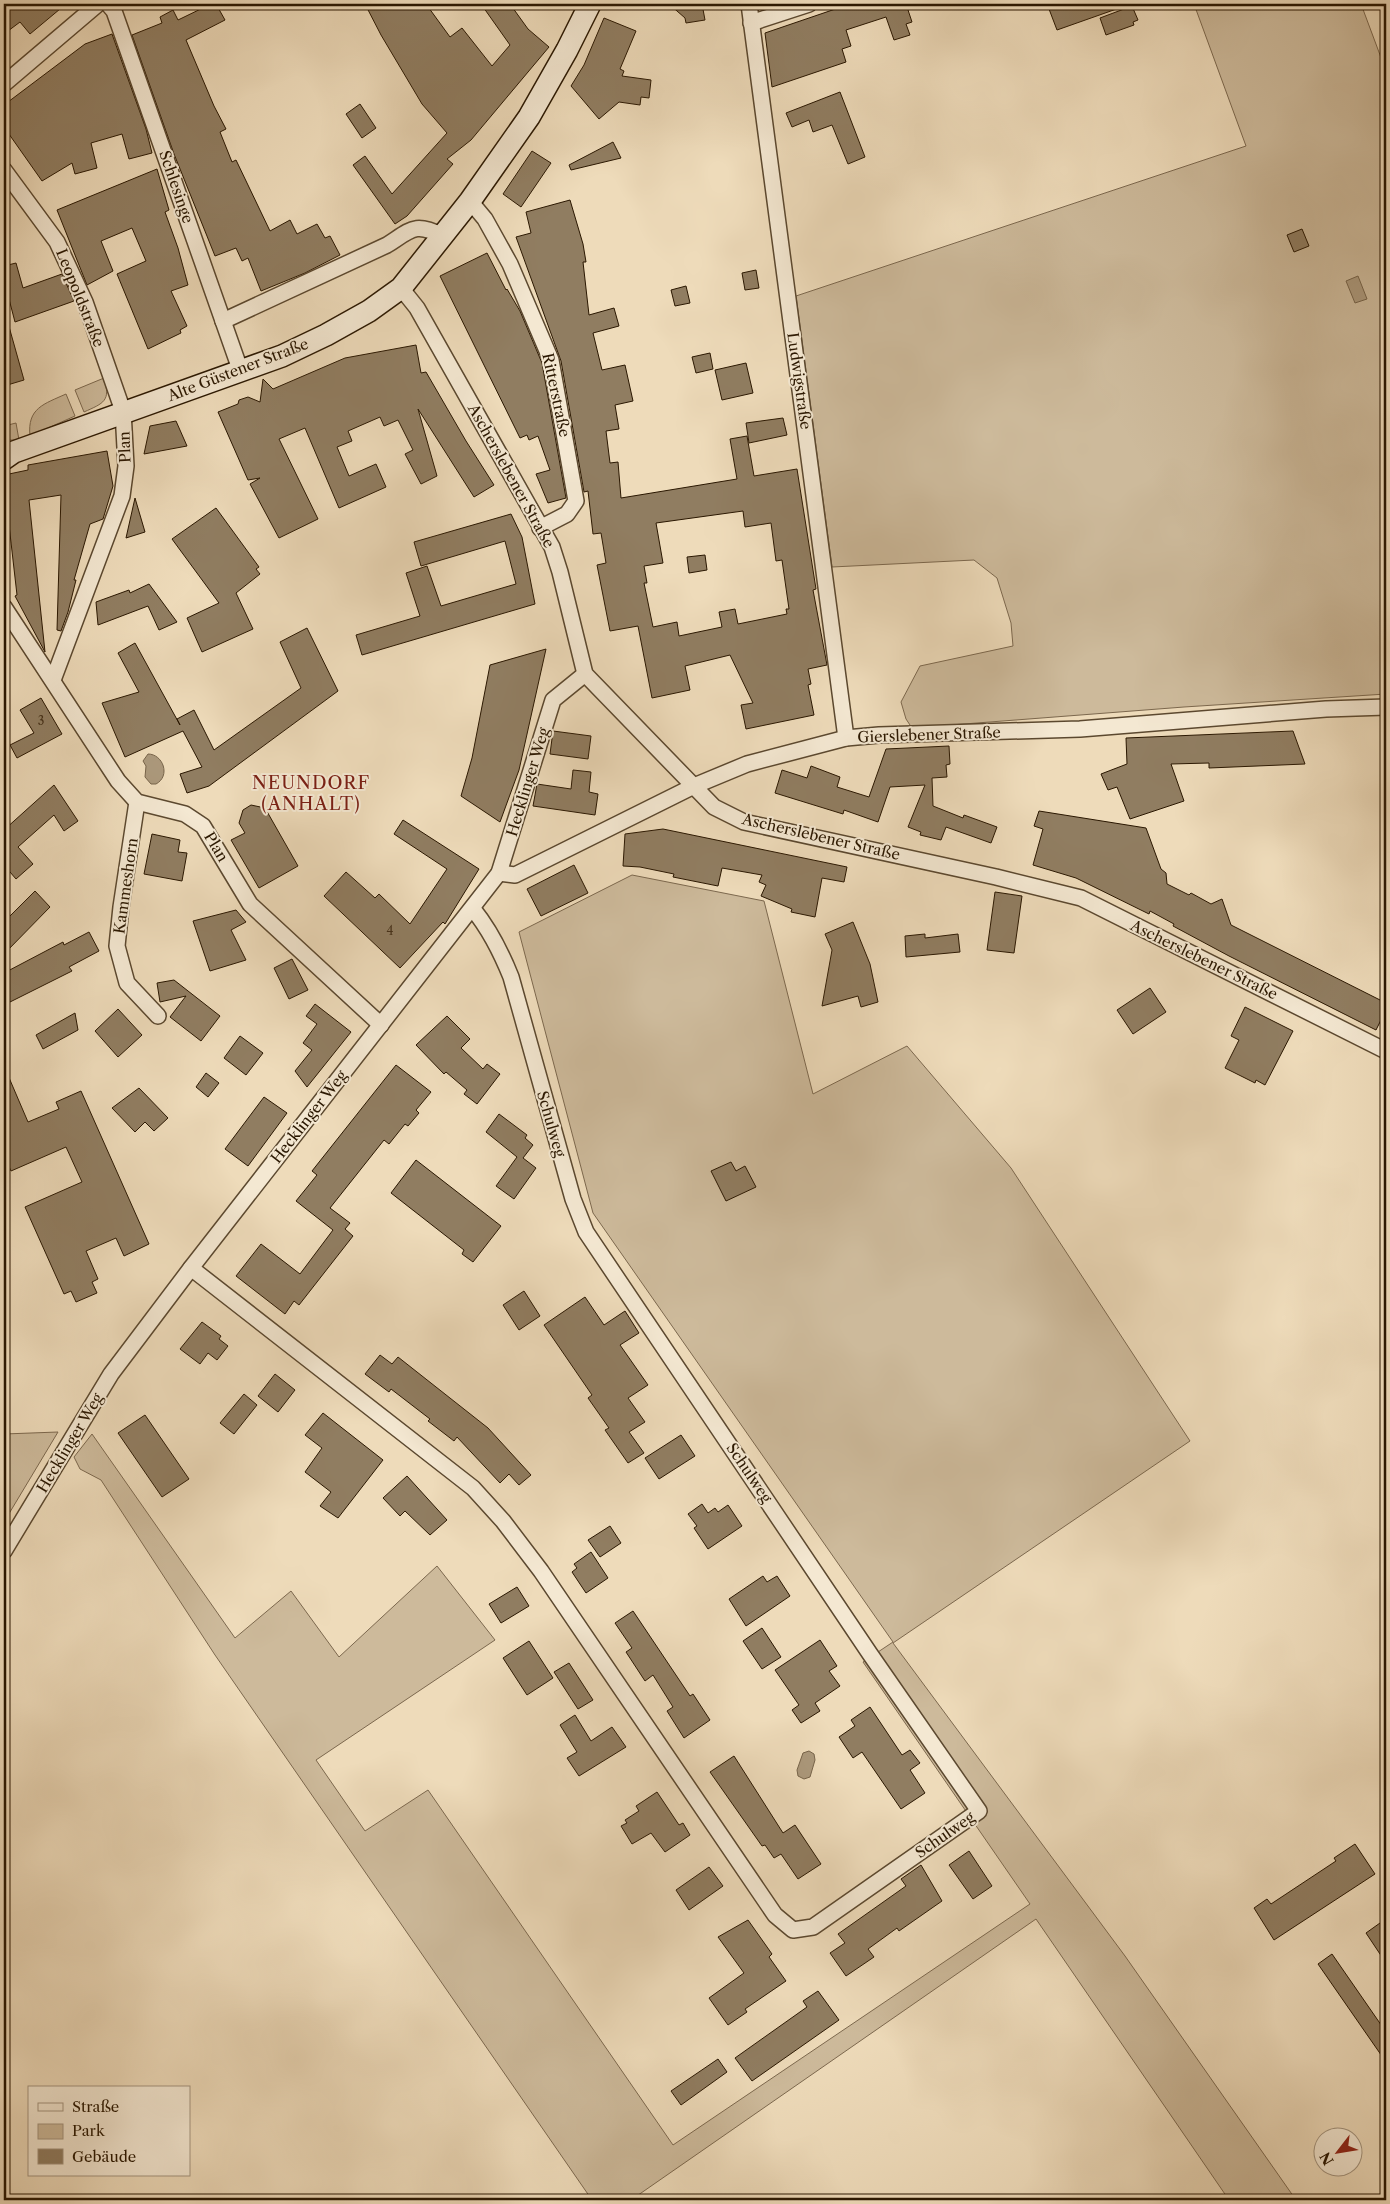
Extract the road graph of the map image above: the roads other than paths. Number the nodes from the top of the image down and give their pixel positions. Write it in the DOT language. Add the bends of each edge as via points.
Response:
graph roads {
  1 [pos="98,4"];
  2 [pos="108,4"];
  3 [pos="590,4"];
  4 [pos="749,4"];
  5 [pos="809,4"];
  6 [pos="751,24"];
  7 [pos="4,84"];
  8 [pos="4,170"];
  9 [pos="470,201"];
  10 [pos="443,236"];
  11 [pos="401,288"];
  12 [pos="223,321"];
  13 [pos="241,372"];
  14 [pos="123,411"];
  15 [pos="4,459"];
  16 [pos="540,528"];
  17 [pos="4,607"];
  18 [pos="585,674"];
  19 [pos="53,680"];
  20 [pos="1386,707"];
  21 [pos="846,738"];
  22 [pos="694,786"];
  23 [pos="138,802"];
  24 [pos="499,874"];
  25 [pos="473,909"];
  26 [pos="158,1016"];
  27 [pos="381,1026"];
  28 [pos="1386,1051"];
  29 [pos="190,1268"];
  30 [pos="4,1552"];
  1 -- 7 [label="street"];
  2 -- 12 [label="street, Schlesinge" via="114,11"];
  3 -- 9 [label="main road, Alte Güstener Straße" via="529,117"];
  4 -- 6 [label="street, Ludwigstraße"];
  5 -- 6 [label="street"];
  6 -- 21 [label="street, Ludwigstraße"];
  8 -- 14 [label="street, Leopoldstraße" via="57,242 85,302"];
  9 -- 10 [label="main road, Alte Güstener Straße"];
  9 -- 16 [label="street, Ritterstraße" via="485,219 510,264 551,360 576,501 567,514"];
  10 -- 11 [label="main road, Alte Güstener Straße"];
  10 -- 12 [label="street" via="427,228 412,229 387,245"];
  11 -- 13 [label="main road, Alte Güstener Straße" via="326,335"];
  11 -- 16 [label="street, Ascherslebener Straße" via="417,308"];
  12 -- 13 [label="street, Schlesinge"];
  13 -- 14 [label="main road, Alte Güstener Straße"];
  14 -- 15 [label="main road, Alte Güstener Straße" via="14,452"];
  14 -- 19 [label="street, Plan" via="126,466 122,496"];
  16 -- 18 [label="street, Ascherslebener Straße" via="552,547 560,572"];
  17 -- 19 [label="street"];
  18 -- 22 [label="street, Ascherslebener Straße"];
  18 -- 24 [label="street, Hecklinger Weg" via="553,700"];
  19 -- 23 [label="street" via="118,781"];
  20 -- 21 [label="street, Gierslebener Straße" via="1326,708 1080,729"];
  21 -- 22 [label="street, Gierslebener Straße" via="747,764"];
  22 -- 24 [label="street, Gierslebener Straße" via="515,875"];
  22 -- 28 [label="street, Ascherslebener Straße" via="714,807 744,822 1080,898"];
  23 -- 26 [label="street, Kammeshorn" via="118,946 127,983"];
  23 -- 27 [label="street, Plan" via="185,814 203,826 250,904"];
  24 -- 25 [label="street, Hecklinger Weg"];
  25 -- 27 [label="street, Hecklinger Weg"];
  25 -- 29 [label="street, Schulweg" via="496,942 512,978 573,1199 586,1232 979,1810 813,1927 793,1930 775,1915 541,1571 498,1514 473,1488"];
  27 -- 29 [label="street, Hecklinger Weg"];
  29 -- 30 [label="street, Hecklinger Weg" via="106,1381"];
}
